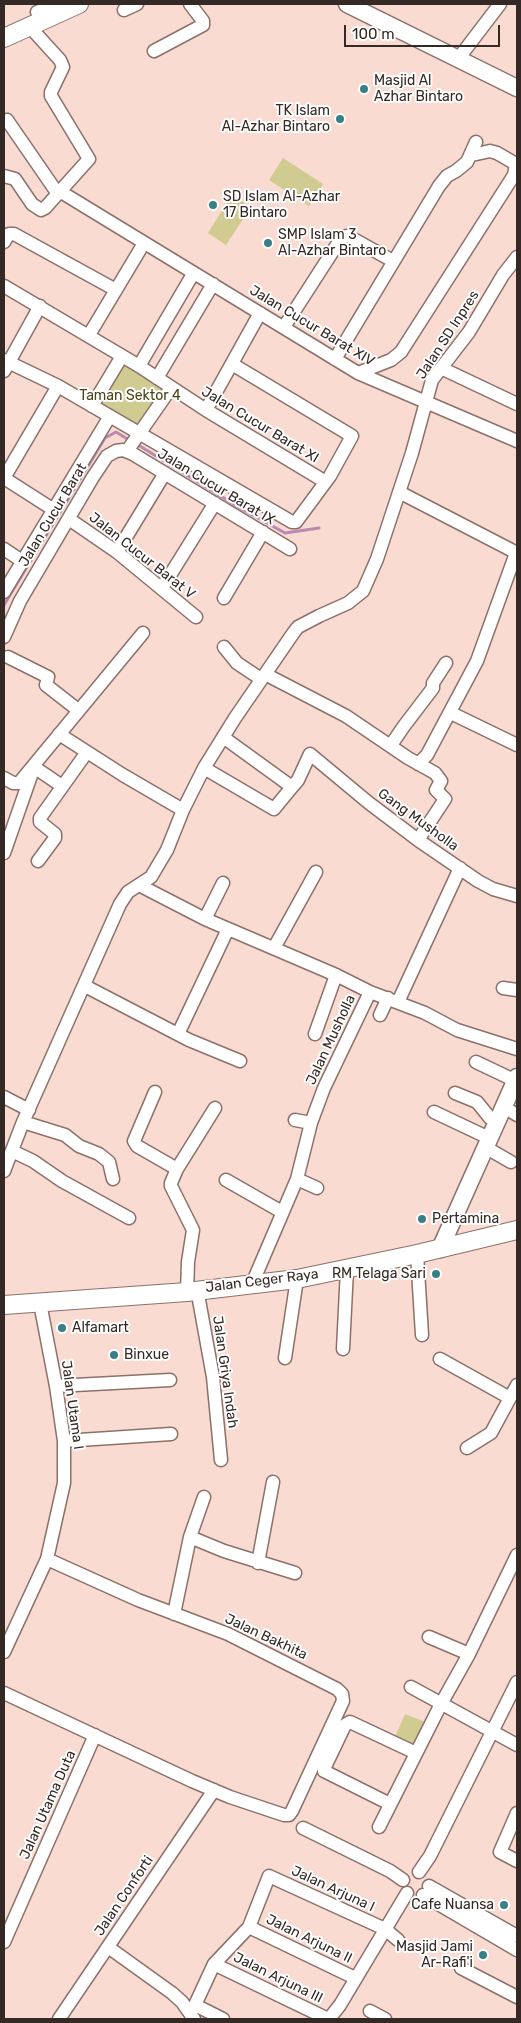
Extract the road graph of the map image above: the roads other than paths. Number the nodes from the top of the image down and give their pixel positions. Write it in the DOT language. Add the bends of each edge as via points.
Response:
graph roads {
  1 [pos="59,4"];
  2 [pos="79,4"];
  3 [pos="136,4"];
  4 [pos="190,4"];
  5 [pos="500,4"];
  6 [pos="357,6"];
  7 [pos="124,10"];
  8 [pos="33,19"];
  9 [pos="4,38"];
  10 [pos="154,51"];
  11 [pos="458,59"];
  12 [pos="517,88"];
  13 [pos="7,120"];
  14 [pos="476,142"];
  15 [pos="472,155"];
  16 [pos="4,176"];
  17 [pos="62,194"];
  18 [pos="4,242"];
  19 [pos="144,243"];
  20 [pos="517,257"];
  21 [pos="393,262"];
  22 [pos="193,274"];
  23 [pos="213,284"];
  24 [pos="4,286"];
  25 [pos="116,290"];
  26 [pos="40,306"];
  27 [pos="260,312"];
  28 [pos="284,328"];
  29 [pos="89,335"];
  30 [pos="122,356"];
  31 [pos="335,359"];
  32 [pos="6,364"];
  33 [pos="232,364"];
  34 [pos="139,366"];
  35 [pos="441,368"];
  36 [pos="358,373"];
  37 [pos="157,378"];
  38 [pos="58,386"];
  39 [pos="171,388"];
  40 [pos="426,402"];
  41 [pos="517,404"];
  42 [pos="92,406"];
  43 [pos="206,410"];
  44 [pos="110,416"];
  45 [pos="137,435"];
  46 [pos="517,441"];
  47 [pos="127,449"];
  48 [pos="165,473"];
  49 [pos="324,481"];
  50 [pos="399,492"];
  51 [pos="215,503"];
  52 [pos="54,510"];
  53 [pos="69,518"];
  54 [pos="263,532"];
  55 [pos="4,549"];
  56 [pos="290,549"];
  57 [pos="117,552"];
  58 [pos="517,553"];
  59 [pos="22,561"];
  60 [pos="162,588"];
  61 [pos="4,592"];
  62 [pos="224,598"];
  63 [pos="196,617"];
  64 [pos="143,633"];
  65 [pos="4,637"];
  66 [pos="224,647"];
  67 [pos="8,656"];
  68 [pos="446,663"];
  69 [pos="263,676"];
  70 [pos="78,710"];
  71 [pos="451,713"];
  72 [pos="59,734"];
  73 [pos="224,737"];
  74 [pos="391,745"];
  75 [pos="517,745"];
  76 [pos="86,752"];
  77 [pos="418,764"];
  78 [pos="34,767"];
  79 [pos="204,768"];
  80 [pos="4,778"];
  81 [pos="62,786"];
  82 [pos="292,786"];
  83 [pos="183,810"];
  84 [pos="418,840"];
  85 [pos="4,853"];
  86 [pos="38,861"];
  87 [pos="460,868"];
  88 [pos="316,872"];
  89 [pos="223,883"];
  90 [pos="139,885"];
  91 [pos="517,896"];
  92 [pos="205,919"];
  93 [pos="228,929"];
  94 [pos="274,948"];
  95 [pos="336,975"];
  96 [pos="85,986"];
  97 [pos="503,988"];
  98 [pos="517,990"];
  99 [pos="370,992"];
  100 [pos="393,1000"];
  101 [pos="380,1015"];
  102 [pos="178,1034"];
  103 [pos="315,1034"];
  104 [pos="517,1049"];
  105 [pos="240,1061"];
  106 [pos="476,1062"];
  107 [pos="516,1079"];
  108 [pos="155,1092"];
  109 [pos="455,1093"];
  110 [pos="4,1097"];
  111 [pos="215,1108"];
  112 [pos="29,1110"];
  113 [pos="434,1112"];
  114 [pos="506,1114"];
  115 [pos="295,1120"];
  116 [pos="23,1122"];
  117 [pos="311,1123"];
  118 [pos="487,1142"];
  119 [pos="12,1151"];
  120 [pos="511,1162"];
  121 [pos="177,1169"];
  122 [pos="4,1171"];
  123 [pos="113,1179"];
  124 [pos="226,1180"];
  125 [pos="297,1180"];
  126 [pos="318,1188"];
  127 [pos="282,1212"];
  128 [pos="129,1218"];
  129 [pos="517,1230"];
  130 [pos="440,1249"];
  131 [pos="417,1254"];
  132 [pos="347,1268"];
  133 [pos="297,1279"];
  134 [pos="252,1284"];
  135 [pos="192,1290"];
  136 [pos="40,1303"];
  137 [pos="4,1305"];
  138 [pos="422,1336"];
  139 [pos="343,1349"];
  140 [pos="285,1358"];
  141 [pos="440,1359"];
  142 [pos="170,1380"];
  143 [pos="517,1385"];
  144 [pos="56,1386"];
  145 [pos="510,1398"];
  146 [pos="171,1434"];
  147 [pos="64,1440"];
  148 [pos="467,1448"];
  149 [pos="221,1460"];
  150 [pos="273,1482"];
  151 [pos="204,1497"];
  152 [pos="190,1537"];
  153 [pos="517,1555"];
  154 [pos="46,1559"];
  155 [pos="258,1563"];
  156 [pos="295,1573"];
  157 [pos="174,1614"];
  158 [pos="430,1637"];
  159 [pos="4,1652"];
  160 [pos="469,1654"];
  161 [pos="517,1682"];
  162 [pos="411,1687"];
  163 [pos="4,1693"];
  164 [pos="441,1704"];
  165 [pos="492,1732"];
  166 [pos="96,1735"];
  167 [pos="517,1745"];
  168 [pos="416,1753"];
  169 [pos="214,1790"];
  170 [pos="390,1804"];
  171 [pos="517,1813"];
  172 [pos="379,1827"];
  173 [pos="303,1828"];
  174 [pos="517,1861"];
  175 [pos="405,1877"];
  176 [pos="417,1888"];
  177 [pos="485,1924"];
  178 [pos="249,1926"];
  179 [pos="385,1930"];
  180 [pos="517,1936"];
  181 [pos="398,1940"];
  182 [pos="4,1942"];
  183 [pos="108,1947"];
  184 [pos="517,1950"];
  185 [pos="214,1964"];
  186 [pos="461,1968"];
  187 [pos="356,1978"];
  188 [pos="517,1998"];
  189 [pos="370,2011"];
  190 [pos="59,2019"];
  191 [pos="194,2019"];
  192 [pos="223,2019"];
  193 [pos="329,2019"];
  194 [pos="385,2019"];
  1 -- 8 [label="street"];
  2 -- 8 [label="main road"];
  3 -- 7 [label="street"];
  4 -- 10 [label="street" via="203,25"];
  5 -- 11 [label="street"];
  6 -- 11 [label="street"];
  8 -- 9 [label="main road"];
  8 -- 17 [label="street" via="63,67 51,96 88,155 87,163"];
  11 -- 12 [label="street"];
  13 -- 17 [label="street"];
  14 -- 15 [label="street"];
  15 -- 21 [label="street" via="441,183"];
  15 -- 36 [label="street" via="490,151 497,153 516,164 514,175 402,352"];
  16 -- 17 [label="street" via="14,179 37,208 45,208"];
  17 -- 19 [label="street, Jalan Cucur Barat XIV"];
  18 -- 25 [label="street" via="14,234"];
  19 -- 22 [label="street, Jalan Cucur Barat XIV"];
  19 -- 25 [label="street"];
  20 -- 35 [label="street, Jalan SD Inpres" via="469,332"];
  21 -- 28 [label="street" via="348,236 340,238"];
  21 -- 31 [label="street"];
  22 -- 23 [label="street, Jalan Cucur Barat XIV"];
  22 -- 34 [label="street"];
  23 -- 27 [label="street, Jalan Cucur Barat XIV"];
  23 -- 37 [label="street"];
  24 -- 26 [label="street, Jalan Cucur Barat XI"];
  25 -- 29 [label="street"];
  26 -- 29 [label="street, Jalan Cucur Barat XI"];
  26 -- 32 [label="street"];
  27 -- 28 [label="street, Jalan Cucur Barat XIV"];
  27 -- 33 [label="street"];
  28 -- 31 [label="street, Jalan Cucur Barat XIV"];
  29 -- 30 [label="street, Jalan Cucur Barat XI"];
  30 -- 34 [label="street, Jalan Cucur Barat XI"];
  30 -- 42 [label="street"];
  31 -- 36 [label="street, Jalan Cucur Barat XIV"];
  32 -- 38 [label="street"];
  33 -- 43 [label="street"];
  33 -- 49 [label="street" via="350,434 352,438"];
  34 -- 37 [label="street, Jalan Cucur Barat XI"];
  35 -- 40 [label="street, Jalan SD Inpres" via="432,380"];
  35 -- 41 [label="street"];
  36 -- 40 [label="street, Jalan Cucur Barat XIV"];
  37 -- 39 [label="street, Jalan Cucur Barat XI"];
  38 -- 42 [label="street"];
  38 -- 52 [label="street" via="4,478"];
  39 -- 43 [label="street, Jalan Cucur Barat XI"];
  39 -- 45 [label="street"];
  40 -- 46 [label="street, Jalan Cucur Barat XIV"];
  40 -- 50 [label="street, Jalan SD Inpres"];
  42 -- 44 [label="street"];
  43 -- 49 [label="street, Jalan Cucur Barat XI"];
  44 -- 45 [label="street"];
  44 -- 52 [label="street"];
  45 -- 47 [label="street"];
  45 -- 49 [label="street" via="292,522 300,520"];
  47 -- 48 [label="street, Jalan Cucur Barat IX"];
  47 -- 53 [label="street, Jalan Cucur Barat" via="107,456"];
  48 -- 51 [label="street, Jalan Cucur Barat IX"];
  48 -- 57 [label="street"];
  50 -- 58 [label="street"];
  50 -- 69 [label="street, Jalan SD Inpres" via="363,591 348,603 298,627"];
  51 -- 54 [label="street, Jalan Cucur Barat IX"];
  51 -- 60 [label="street"];
  52 -- 59 [label="street"];
  53 -- 57 [label="street, Jalan Cucur Barat V"];
  53 -- 65 [label="street, Jalan Cucur Barat" via="20,601"];
  54 -- 56 [label="street, Jalan Cucur Barat IX"];
  54 -- 62 [label="street"];
  55 -- 59 [label="street"];
  57 -- 60 [label="street, Jalan Cucur Barat V"];
  58 -- 71 [label="street" via="477,661"];
  59 -- 61 [label="street"];
  60 -- 63 [label="street, Jalan Cucur Barat V"];
  64 -- 70 [label="street"];
  66 -- 69 [label="street" via="237,663"];
  67 -- 70 [label="street" via="48,677 46,685"];
  68 -- 74 [label="street" via="433,688"];
  69 -- 73 [label="street, Jalan SD Inpres"];
  69 -- 74 [label="street" via="346,716"];
  70 -- 72 [label="street"];
  71 -- 75 [label="street"];
  71 -- 77 [label="street" via="427,755"];
  72 -- 76 [label="street"];
  72 -- 78 [label="street"];
  73 -- 79 [label="street, Jalan SD Inpres"];
  73 -- 82 [label="street"];
  74 -- 77 [label="street"];
  76 -- 81 [label="street"];
  76 -- 83 [label="street"];
  77 -- 84 [label="street" via="438,776 441,781 436,790 446,799"];
  78 -- 80 [label="street" via="16,784"];
  78 -- 81 [label="street"];
  78 -- 85 [label="street"];
  79 -- 82 [label="street" via="274,809"];
  79 -- 83 [label="street, Jalan SD Inpres"];
  81 -- 86 [label="street" via="40,818 40,822 56,834"];
  82 -- 84 [label="street, Gang Musholla" via="310,754"];
  83 -- 90 [label="street, Jalan SD Inpres" via="161,860 151,877"];
  84 -- 87 [label="street, Gang Musholla"];
  87 -- 91 [label="street, Gang Musholla" via="485,885"];
  87 -- 100 [label="street"];
  88 -- 94 [label="street"];
  89 -- 92 [label="street"];
  90 -- 92 [label="street, Jalan Musholla"];
  90 -- 96 [label="street, Jalan SD Inpres" via="128,892 120,904"];
  92 -- 93 [label="street, Jalan Musholla"];
  93 -- 94 [label="street, Jalan Musholla"];
  93 -- 102 [label="street"];
  94 -- 95 [label="street, Jalan Musholla"];
  95 -- 99 [label="street, Jalan Musholla"];
  95 -- 103 [label="street"];
  96 -- 102 [label="street"];
  96 -- 112 [label="street, Jalan SD Inpres"];
  97 -- 98 [label="street"];
  99 -- 100 [label="street"];
  99 -- 117 [label="street, Jalan Musholla" via="324,1088"];
  100 -- 101 [label="street"];
  100 -- 104 [label="street" via="456,1030"];
  102 -- 105 [label="street"];
  106 -- 107 [label="street"];
  107 -- 114 [label="street"];
  108 -- 121 [label="street" via="134,1141 137,1146"];
  109 -- 114 [label="street" via="477,1102 490,1118"];
  110 -- 112 [label="street"];
  111 -- 121 [label="street"];
  112 -- 116 [label="street, Jalan SD Inpres"];
  113 -- 118 [label="street"];
  114 -- 118 [label="street"];
  115 -- 117 [label="street"];
  116 -- 119 [label="street, Jalan SD Inpres"];
  116 -- 123 [label="street" via="65,1135 79,1146 99,1154 109,1162"];
  117 -- 125 [label="street, Jalan Musholla"];
  118 -- 120 [label="street"];
  118 -- 130 [label="street"];
  119 -- 122 [label="street, Jalan SD Inpres"];
  119 -- 128 [label="street"];
  121 -- 135 [label="street, Jalan Griya Indah" via="171,1186 193,1230 188,1262"];
  124 -- 127 [label="street"];
  125 -- 126 [label="street"];
  125 -- 127 [label="street, Jalan Musholla"];
  127 -- 134 [label="street, Jalan Musholla"];
  129 -- 130 [label="main road, Jalan Ceger Raya"];
  130 -- 131 [label="main road, Jalan Ceger Raya"];
  131 -- 132 [label="main road, Jalan Ceger Raya"];
  131 -- 138 [label="street"];
  132 -- 133 [label="main road, Jalan Ceger Raya"];
  132 -- 139 [label="street"];
  133 -- 134 [label="main road, Jalan Ceger Raya"];
  133 -- 140 [label="street"];
  134 -- 135 [label="main road, Jalan Ceger Raya"];
  135 -- 136 [label="main road, Jalan Ceger Raya"];
  135 -- 149 [label="street, Jalan Griya Indah" via="213,1377"];
  136 -- 137 [label="main road, Jalan Ceger Raya"];
  136 -- 144 [label="street, Jalan Utama I"];
  141 -- 145 [label="street"];
  142 -- 144 [label="street"];
  143 -- 145 [label="street"];
  144 -- 147 [label="street, Jalan Utama I"];
  145 -- 148 [label="street" via="491,1434"];
  146 -- 147 [label="street"];
  147 -- 154 [label="street, Jalan Utama I" via="64,1483"];
  150 -- 155 [label="street"];
  151 -- 152 [label="street"];
  152 -- 155 [label="street"];
  152 -- 157 [label="street"];
  153 -- 160 [label="street"];
  154 -- 157 [label="street, Jalan Bakhita"];
  154 -- 159 [label="street, Jalan Utama I"];
  155 -- 156 [label="street"];
  157 -- 169 [label="street, Jalan Bakhita" via="228,1634 310,1674 342,1694 343,1701 289,1815"];
  158 -- 160 [label="street"];
  160 -- 164 [label="street"];
  161 -- 165 [label="street"];
  162 -- 164 [label="street"];
  163 -- 166 [label="street"];
  164 -- 165 [label="street"];
  164 -- 168 [label="street"];
  165 -- 167 [label="street"];
  165 -- 176 [label="street"];
  166 -- 169 [label="street"];
  166 -- 182 [label="street, Jalan Utama Duta"];
  168 -- 170 [label="street"];
  168 -- 170 [label="street" via="350,1722 345,1725 324,1771"];
  169 -- 183 [label="street, Jalan Conforti"];
  170 -- 172 [label="street"];
  171 -- 174 [label="street" via="500,1852"];
  173 -- 175 [label="street"];
  175 -- 176 [label="street" via="403,1887"];
  175 -- 176 [label="street" via="413,1871"];
  176 -- 177 [label="street"];
  176 -- 179 [label="street"];
  177 -- 180 [label="street"];
  177 -- 184 [label="street"];
  178 -- 179 [label="street, Jalan Arjuna I" via="269,1876"];
  178 -- 185 [label="street"];
  178 -- 187 [label="street, Jalan Arjuna II"];
  179 -- 181 [label="street, Jalan Arjuna I"];
  179 -- 187 [label="street" via="370,1960"];
  183 -- 190 [label="street, Jalan Conforti"];
  183 -- 191 [label="street" via="172,1993"];
  185 -- 192 [label="street" via="195,2005"];
  185 -- 193 [label="street, Jalan Arjuna III"];
  186 -- 188 [label="street"];
  187 -- 193 [label="street"];
  189 -- 194 [label="street"];
}
